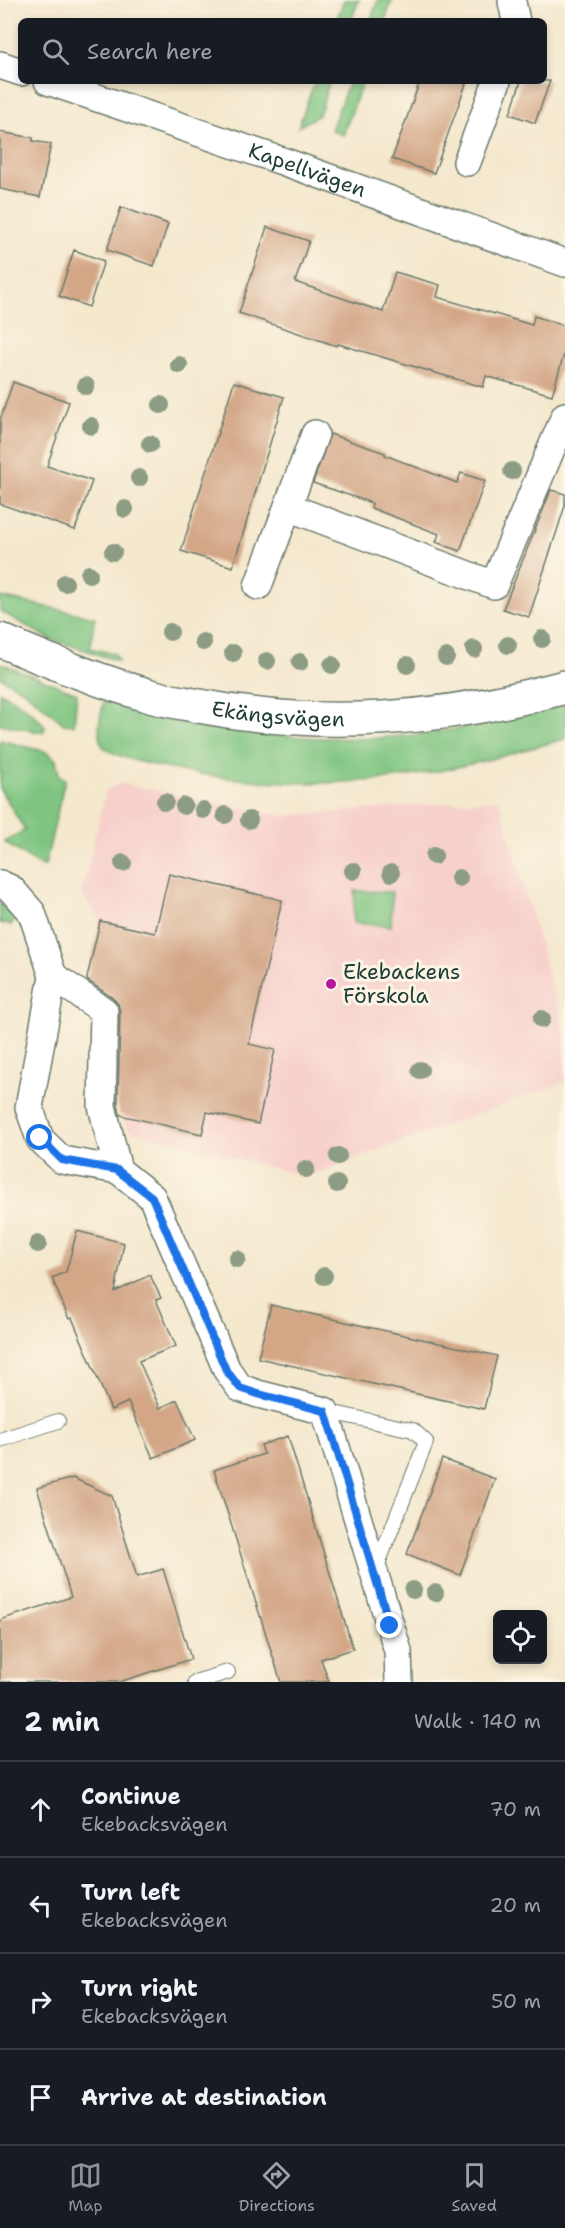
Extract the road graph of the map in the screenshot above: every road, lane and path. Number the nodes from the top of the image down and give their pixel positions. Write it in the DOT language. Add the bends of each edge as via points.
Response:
graph roads {
  1 [pos="0,65"];
  2 [pos="18,71"];
  3 [pos="57,84"];
  4 [pos="495,84"];
  5 [pos="467,162"];
  6 [pos="565,262"];
  7 [pos="565,416"];
  8 [pos="315,434"];
  9 [pos="288,507"];
  10 [pos="258,586"];
  11 [pos="0,640"];
  12 [pos="565,687"];
  13 [pos="0,884"];
  14 [pos="53,976"];
  15 [pos="117,1170"];
  16 [pos="325,1411"];
  17 [pos="58,1421"];
  18 [pos="0,1440"];
  19 [pos="374,1574"];
  20 [pos="228,1672"];
  21 [pos="195,1682"];
  22 [pos="399,1682"];
  1 -- 2 [label="street"];
  3 -- 6 [label="street, Kapellvägen"];
  4 -- 5 [label="street"];
  7 -- 9 [label="street" via="494,585"];
  8 -- 9 [label="street"];
  9 -- 10 [label="street"];
  11 -- 12 [label="street, Ekängsvägen" via="56,664 155,697 236,713 304,720 395,719 475,707"];
  13 -- 14 [label="street" via="11,889 32,913"];
  14 -- 15 [label="street" via="104,1011 102,1106"];
  14 -- 15 [label="street" via="29,1107 40,1138 62,1160"];
  15 -- 16 [label="street" via="152,1197 226,1370 240,1388"];
  16 -- 19 [label="street"];
  16 -- 19 [label="lane" via="413,1430 426,1442"];
  17 -- 18 [label="lane"];
  19 -- 22 [label="street" via="398,1651"];
  20 -- 21 [label="lane"];
}
